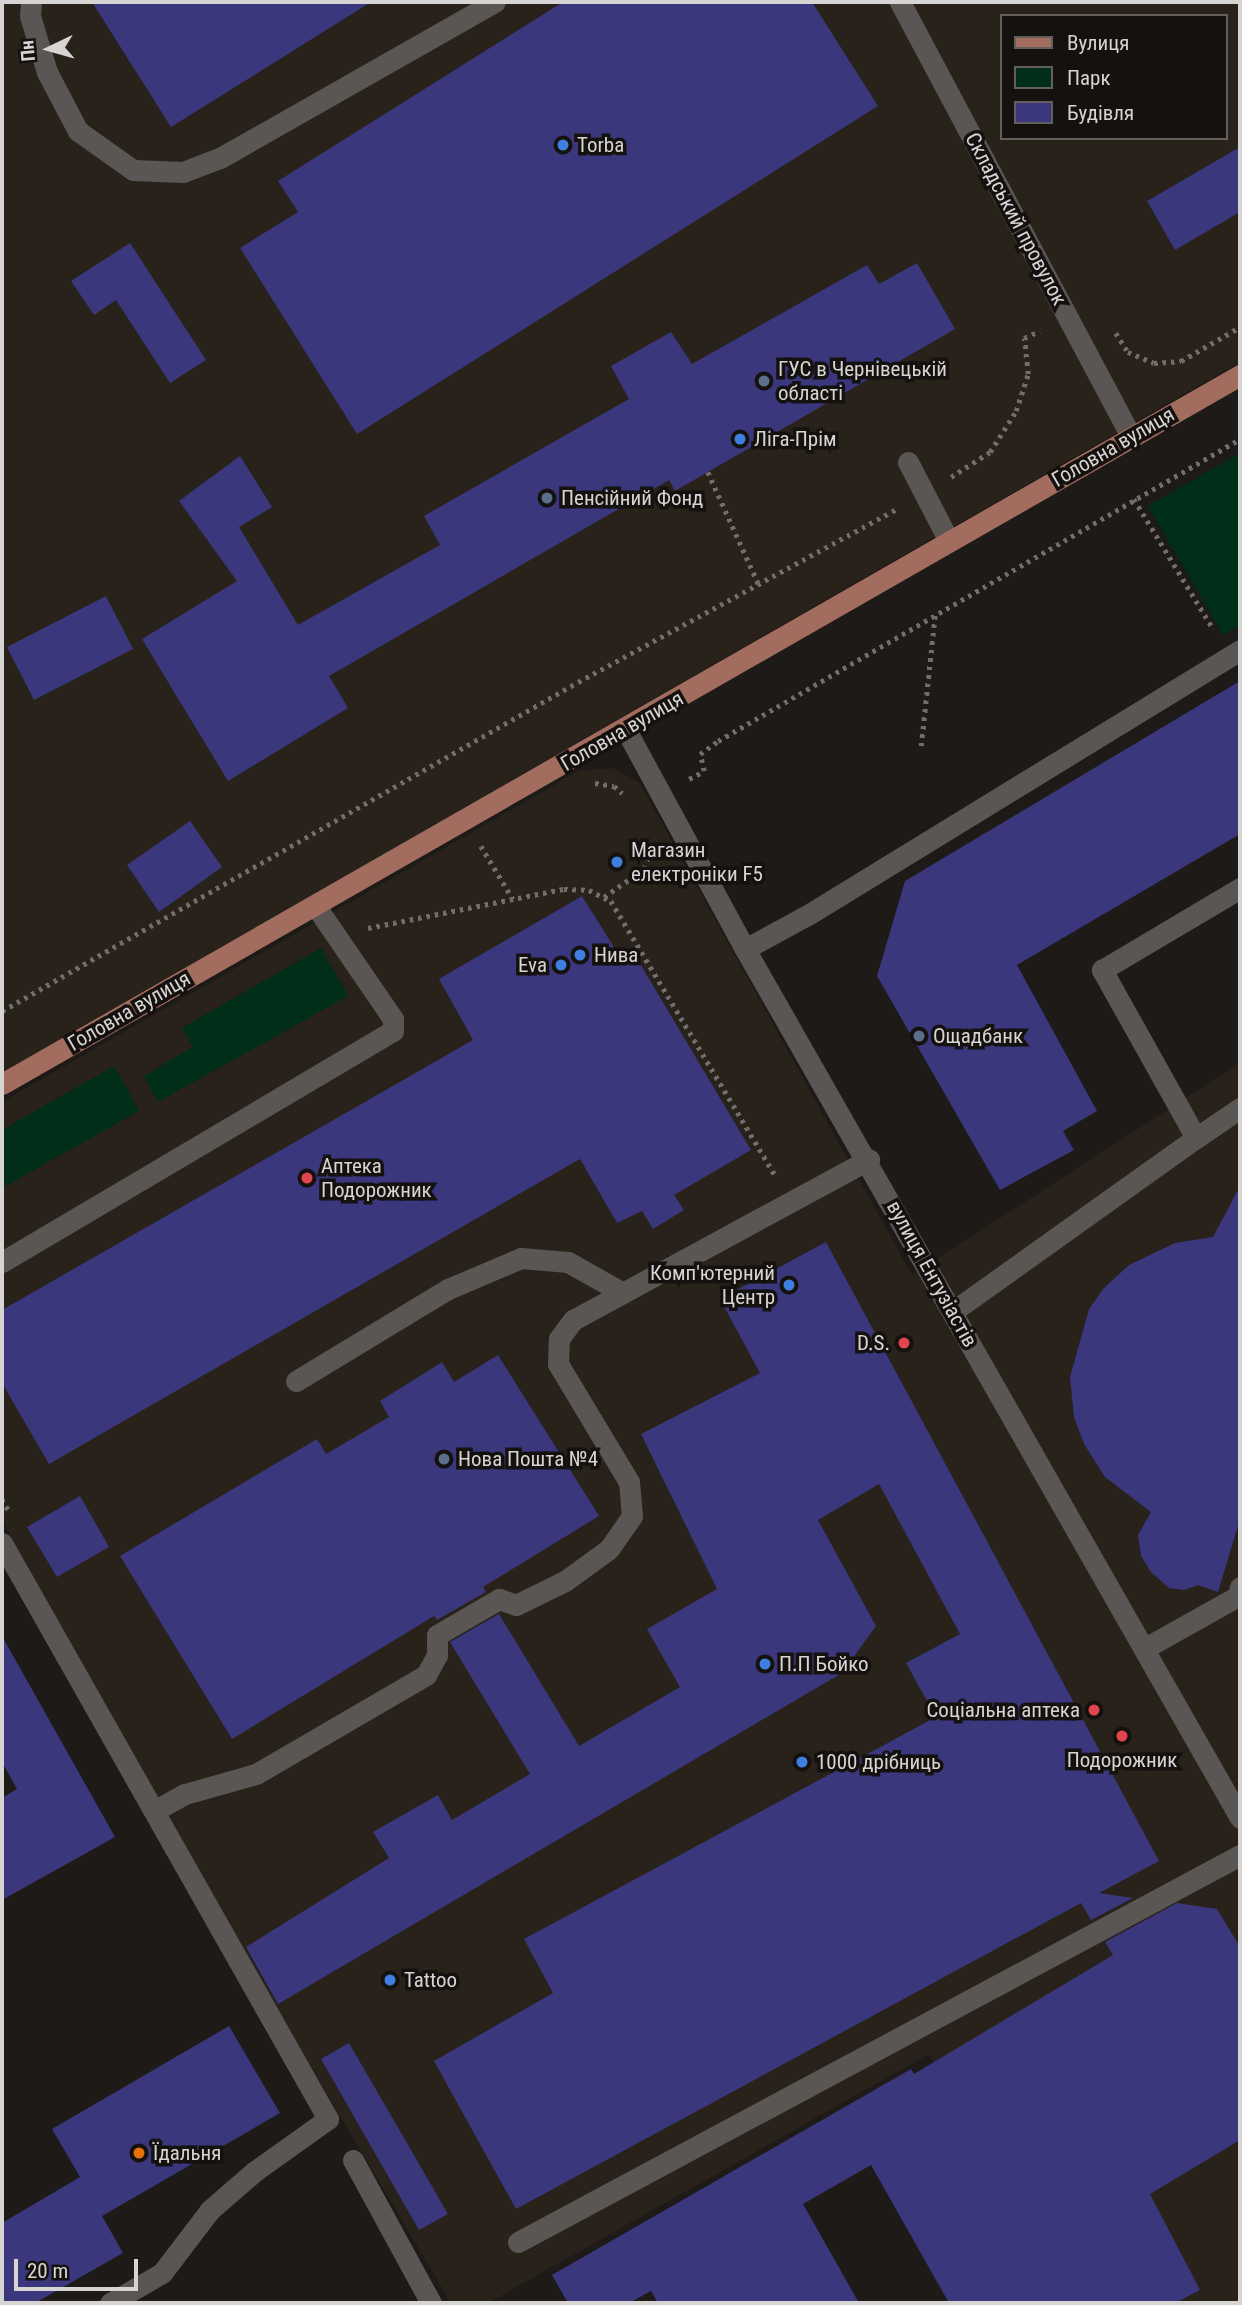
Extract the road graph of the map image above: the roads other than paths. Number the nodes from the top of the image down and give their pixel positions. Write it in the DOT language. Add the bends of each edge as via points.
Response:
graph roads {
  1 [pos="32,2"];
  2 [pos="495,2"];
  3 [pos="900,2"];
  4 [pos="1240,375"];
  5 [pos="1131,436"];
  6 [pos="908,462"];
  7 [pos="949,541"];
  8 [pos="1235,653"];
  9 [pos="626,730"];
  10 [pos="1240,888"];
  11 [pos="315,905"];
  12 [pos="744,948"];
  13 [pos="2,1084"];
  14 [pos="1240,1108"];
  15 [pos="1196,1138"];
  16 [pos="869,1159"];
  17 [pos="2,1262"];
  18 [pos="623,1293"];
  19 [pos="952,1312"];
  20 [pos="296,1381"];
  21 [pos="2,1543"];
  22 [pos="1240,1587"];
  23 [pos="1147,1647"];
  24 [pos="154,1811"];
  25 [pos="1240,1818"];
  26 [pos="1240,1855"];
  27 [pos="353,2160"];
  28 [pos="518,2242"];
  29 [pos="110,2303"];
  30 [pos="431,2303"];
  1 -- 2 [label="street" via="30,16 47,72 78,131 133,170 183,172 220,158"];
  3 -- 5 [label="street, Складський провулок"];
  4 -- 5 [label="main road, Головна вулиця"];
  5 -- 7 [label="main road, Головна вулиця"];
  6 -- 7 [label="street"];
  7 -- 9 [label="main road, Головна вулиця"];
  8 -- 12 [label="street" via="811,914"];
  9 -- 11 [label="main road, Головна вулиця"];
  9 -- 12 [label="street, вулиця Ентузіастів"];
  10 -- 15 [label="street" via="1102,970"];
  11 -- 13 [label="main road, Головна вулиця"];
  11 -- 17 [label="street" via="393,1019 393,1031 384,1041"];
  12 -- 16 [label="street, вулиця Ентузіастів"];
  14 -- 15 [label="street"];
  15 -- 19 [label="street"];
  16 -- 18 [label="street"];
  16 -- 19 [label="street, вулиця Ентузіастів"];
  18 -- 20 [label="street" via="568,1262 521,1258 448,1289"];
  18 -- 24 [label="street" via="573,1320 559,1339 558,1364 629,1482 632,1516 609,1549 565,1581 516,1605 499,1599 437,1635 437,1655 426,1675 256,1774 185,1794"];
  19 -- 23 [label="street, вулиця Ентузіастів"];
  21 -- 24 [label="street"];
  22 -- 23 [label="street" via="1238,1596"];
  23 -- 25 [label="street, вулиця Ентузіастів"];
  24 -- 29 [label="street" via="328,2119 210,2210 162,2273"];
  26 -- 28 [label="street"];
  27 -- 30 [label="street"];
}
